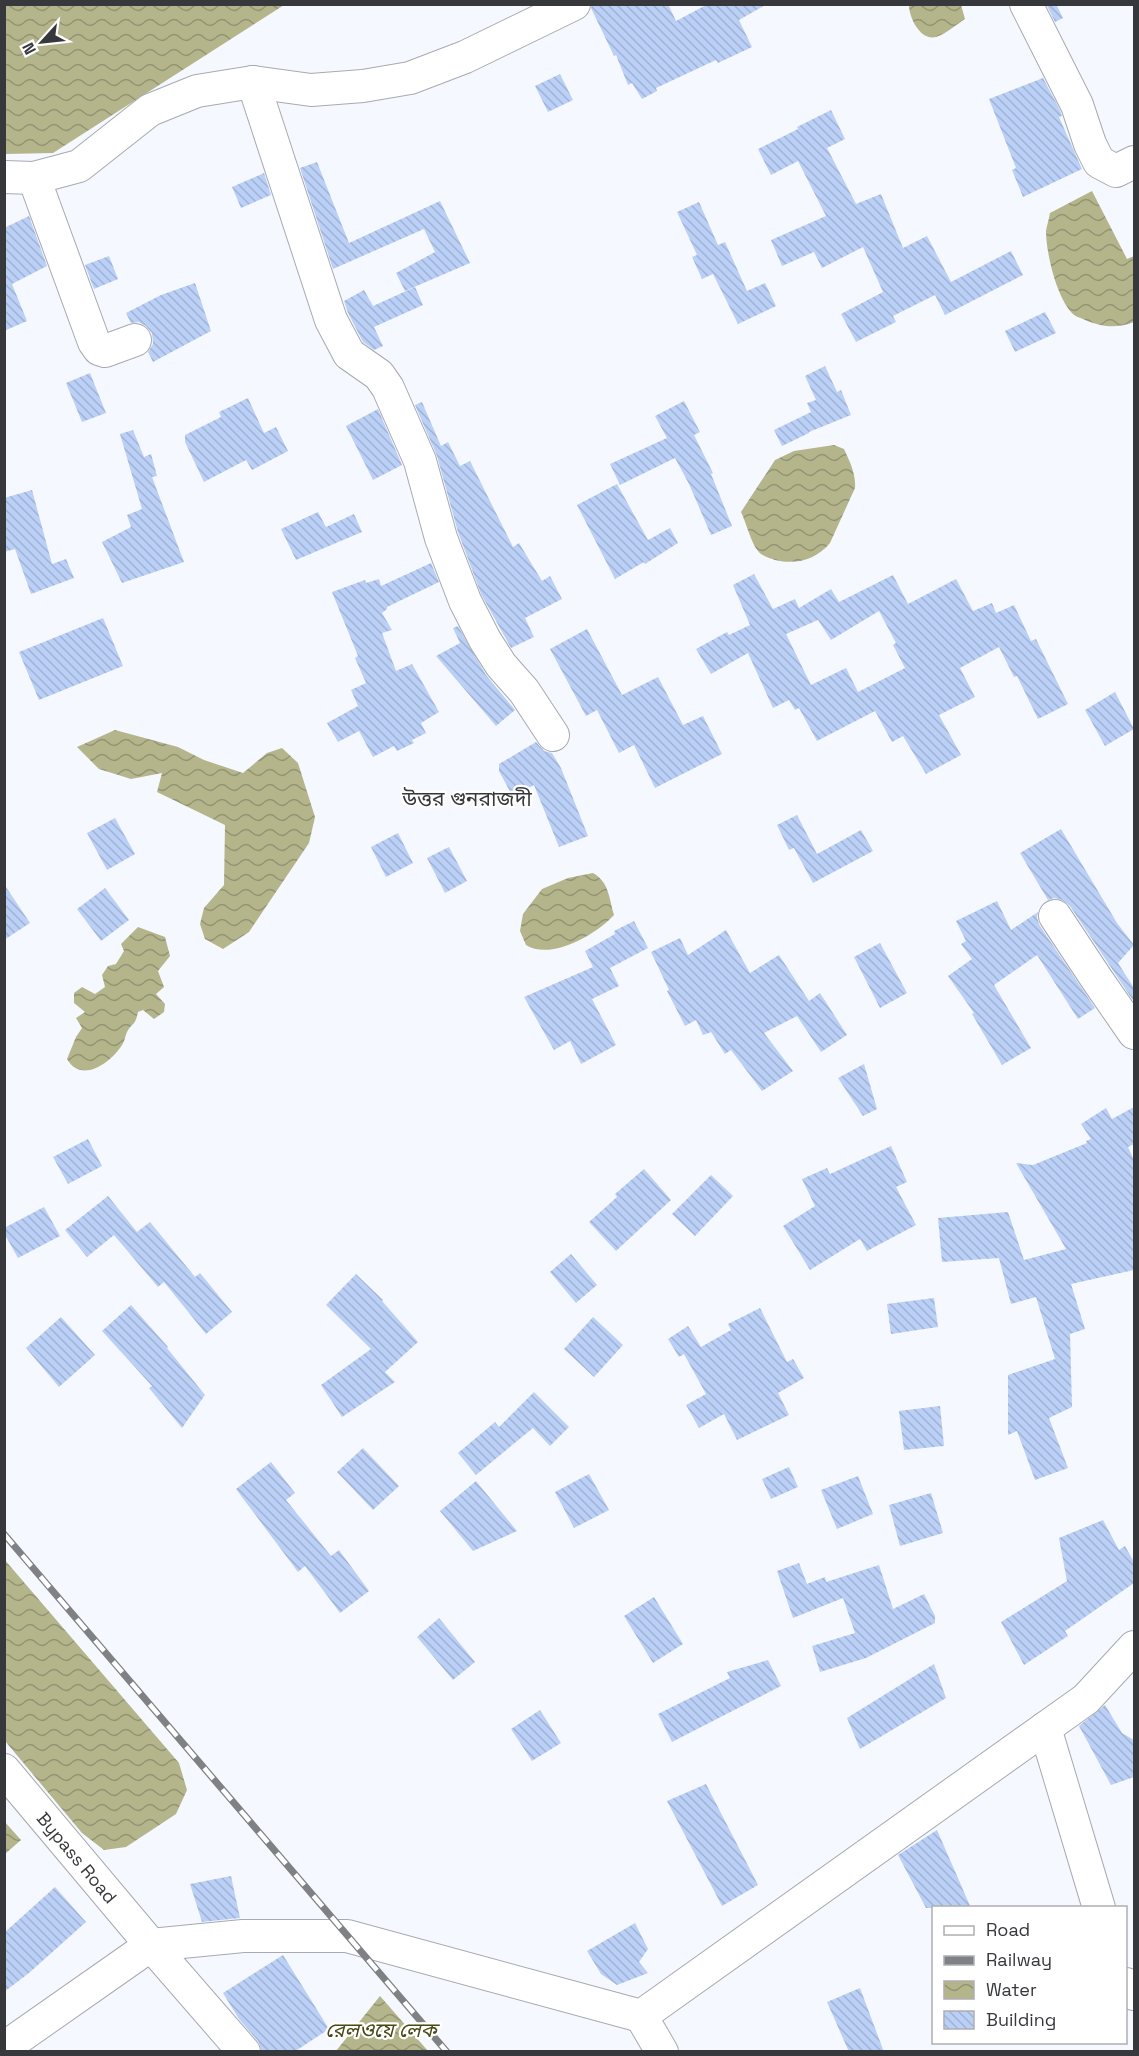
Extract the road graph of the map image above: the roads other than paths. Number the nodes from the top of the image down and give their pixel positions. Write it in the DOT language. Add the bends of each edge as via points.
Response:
graph roads {
  1 [pos="574,4"];
  2 [pos="1026,4"];
  3 [pos="253,82"];
  4 [pos="1134,162"];
  5 [pos="19,178"];
  6 [pos="135,340"];
  7 [pos="553,735"];
  8 [pos="1056,915"];
  9 [pos="1134,1033"];
  10 [pos="1134,1647"];
  11 [pos="1044,1728"];
  12 [pos="4,1770"];
  13 [pos="1098,1906"];
  14 [pos="151,1945"];
  15 [pos="641,2016"];
  16 [pos="4,2048"];
  17 [pos="244,2052"];
  18 [pos="662,2052"];
  1 -- 3 [label="street" via="465,57 410,78 311,90"];
  2 -- 4 [label="street" via="1077,105 1099,162 1116,171"];
  3 -- 5 [label="street" via="196,91 150,110 79,166"];
  3 -- 7 [label="street" via="331,320 349,354 379,375 388,388 420,461 441,538 465,601 484,640"];
  5 -- 6 [label="street" via="99,349 105,351"];
  8 -- 9 [label="street"];
  10 -- 11 [label="street" via="1086,1699"];
  11 -- 13 [label="street"];
  11 -- 15 [label="street"];
  12 -- 14 [label="street, Bypass Road"];
  14 -- 15 [label="street" via="243,1936 347,1936"];
  14 -- 16 [label="street"];
  14 -- 17 [label="street, Bypass Road"];
  15 -- 18 [label="street"];
}
